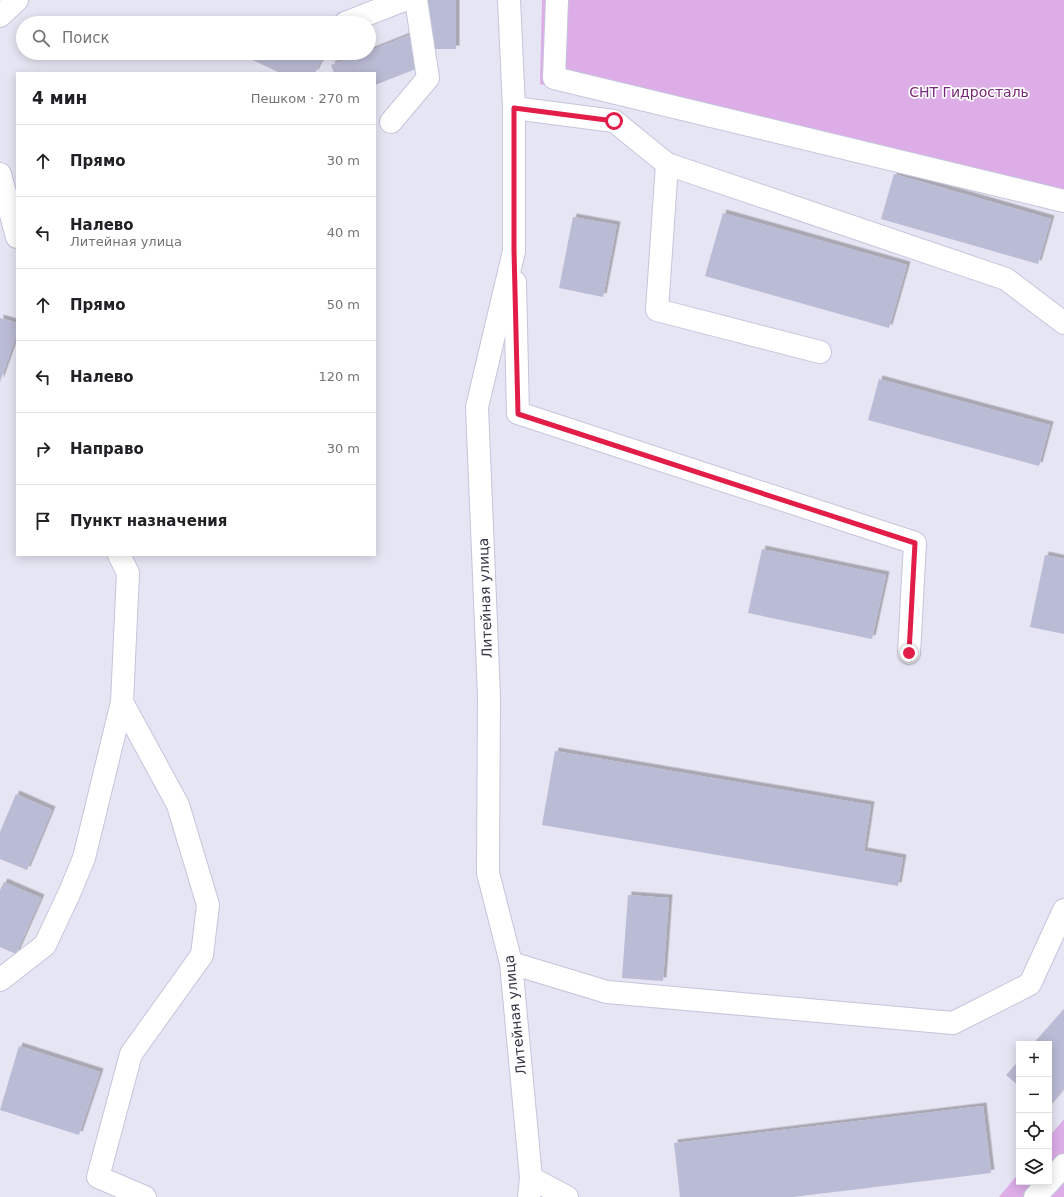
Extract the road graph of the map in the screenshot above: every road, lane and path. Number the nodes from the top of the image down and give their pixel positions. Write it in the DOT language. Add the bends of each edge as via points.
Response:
graph roads {
  1 [pos="17,0"];
  2 [pos="404,0"];
  3 [pos="416,0"];
  4 [pos="509,0"];
  5 [pos="557,0"];
  6 [pos="0,16"];
  7 [pos="363,16"];
  8 [pos="514,108"];
  9 [pos="391,122"];
  10 [pos="667,164"];
  11 [pos="0,174"];
  12 [pos="1064,201"];
  13 [pos="16,233"];
  14 [pos="514,250"];
  15 [pos="1064,323"];
  16 [pos="820,352"];
  17 [pos="120,556"];
  18 [pos="909,653"];
  19 [pos="122,702"];
  20 [pos="1064,910"];
  21 [pos="511,963"];
  22 [pos="0,980"];
  23 [pos="1064,1165"];
  24 [pos="1052,1179"];
  25 [pos="1046,1185"];
  26 [pos="530,1187"];
  27 [pos="145,1197"];
  28 [pos="567,1197"];
  29 [pos="1036,1197"];
  1 -- 6 [label="street"];
  2 -- 7 [label="street"];
  3 -- 9 [label="street" via="428,78"];
  4 -- 8 [label="street, Литейная улица"];
  5 -- 12 [label="street" via="554,78"];
  8 -- 10 [label="street" via="614,121"];
  8 -- 14 [label="street, Литейная улица"];
  10 -- 15 [label="street" via="1006,279"];
  10 -- 16 [label="street" via="657,310"];
  11 -- 13 [label="street"];
  14 -- 18 [label="street" via="518,414 915,543"];
  14 -- 21 [label="street, Литейная улица" via="477,406 489,696 488,873"];
  17 -- 19 [label="street" via="128,572"];
  19 -- 22 [label="street" via="84,858 70,894 45,945"];
  19 -- 27 [label="street" via="178,805 208,905 202,955 131,1054 98,1177"];
  20 -- 21 [label="street" via="1030,984 953,1023 607,992"];
  21 -- 26 [label="street, Литейная улица"];
  23 -- 24 [label="street"];
  25 -- 29 [label="street"];
  26 -- 28 [label="street"];
}
